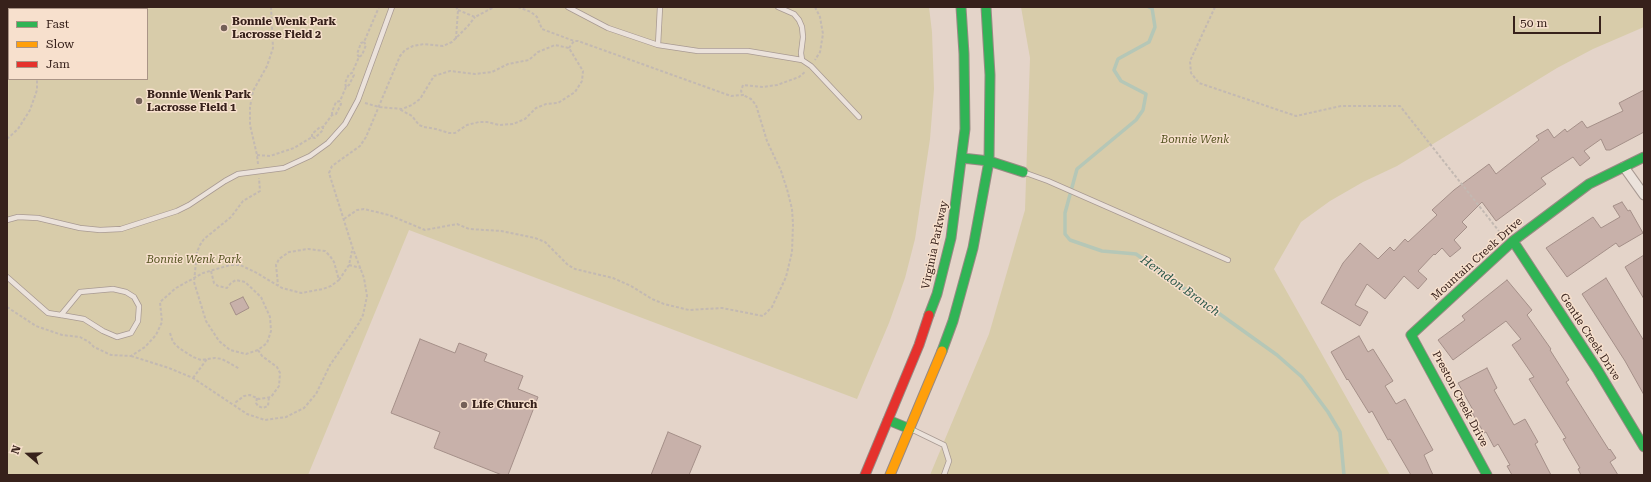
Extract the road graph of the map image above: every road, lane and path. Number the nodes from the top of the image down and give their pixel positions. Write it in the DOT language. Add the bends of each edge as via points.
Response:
graph roads {
  1 [pos="271,7"];
  2 [pos="379,7"];
  3 [pos="392,7"];
  4 [pos="456,7"];
  5 [pos="494,7"];
  6 [pos="518,7"];
  7 [pos="568,7"];
  8 [pos="660,7"];
  9 [pos="778,7"];
  10 [pos="815,7"];
  11 [pos="961,7"];
  12 [pos="986,7"];
  13 [pos="1214,7"];
  14 [pos="458,10"];
  15 [pos="475,17"];
  16 [pos="456,39"];
  17 [pos="574,41"];
  18 [pos="364,42"];
  19 [pos="658,45"];
  20 [pos="570,48"];
  21 [pos="359,57"];
  22 [pos="802,60"];
  23 [pos="811,66"];
  24 [pos="352,72"];
  25 [pos="37,80"];
  26 [pos="346,87"];
  27 [pos="743,95"];
  28 [pos="358,100"];
  29 [pos="340,101"];
  30 [pos="379,107"];
  31 [pos="399,109"];
  32 [pos="332,115"];
  33 [pos="859,117"];
  34 [pos="323,127"];
  35 [pos="312,137"];
  36 [pos="7,139"];
  37 [pos="257,155"];
  38 [pos="1644,157"];
  39 [pos="962,158"];
  40 [pos="989,161"];
  41 [pos="1624,167"];
  42 [pos="258,171"];
  43 [pos="1024,172"];
  44 [pos="1644,195"];
  45 [pos="344,218"];
  46 [pos="7,220"];
  47 [pos="1511,243"];
  48 [pos="352,249"];
  49 [pos="1228,260"];
  50 [pos="349,265"];
  51 [pos="360,268"];
  52 [pos="211,271"];
  53 [pos="7,277"];
  54 [pos="339,280"];
  55 [pos="60,315"];
  56 [pos="170,333"];
  57 [pos="1411,335"];
  58 [pos="258,350"];
  59 [pos="131,356"];
  60 [pos="207,359"];
  61 [pos="240,368"];
  62 [pos="193,378"];
  63 [pos="270,397"];
  64 [pos="257,398"];
  65 [pos="235,406"];
  66 [pos="888,420"];
  67 [pos="910,429"];
  68 [pos="1644,447"];
  69 [pos="865,475"];
  70 [pos="890,475"];
  71 [pos="944,475"];
  72 [pos="1487,475"];
  1 -- 37 [label="path" via="274,40 271,56 253,90 250,108 250,125"];
  2 -- 18 [label="path"];
  3 -- 28 [label="lane"];
  4 -- 14 [label="path"];
  5 -- 15 [label="path"];
  6 -- 17 [label="path" via="537,17 542,29"];
  7 -- 19 [label="lane" via="608,28"];
  8 -- 19 [label="lane"];
  9 -- 22 [label="lane" via="794,14 799,20 803,37"];
  10 -- 23 [label="path" via="823,34 820,52"];
  11 -- 39 [label="main road, Virginia Parkway" via="965,96"];
  12 -- 40 [label="main road" via="990,75"];
  13 -- 47 [label="path" via="1190,61 1191,73 1199,83 1296,116 1341,106 1400,106"];
  14 -- 15 [label="path"];
  14 -- 16 [label="path"];
  15 -- 16 [label="path"];
  16 -- 30 [label="path" via="443,46 424,44 405,50 400,56"];
  17 -- 20 [label="path"];
  17 -- 27 [label="path" via="731,96"];
  18 -- 21 [label="path" via="366,45"];
  18 -- 21 [label="path" via="361,43 357,54"];
  19 -- 22 [label="lane" via="698,51 748,51"];
  20 -- 31 [label="path" via="555,45 538,52 529,60 508,64 492,72 441,73 431,79 420,99"];
  20 -- 31 [label="path" via="584,71 579,87 558,103 536,108 522,121 499,125 479,122 455,133 449,133 424,128 412,116"];
  21 -- 24 [label="path"];
  22 -- 23 [label="lane"];
  23 -- 27 [label="path" via="799,77 777,85 744,85 741,91"];
  23 -- 33 [label="lane"];
  24 -- 26 [label="path" via="345,83"];
  24 -- 26 [label="path" via="354,75"];
  25 -- 36 [label="path" via="37,90 30,110 18,129"];
  26 -- 29 [label="path"];
  27 -- 45 [label="path" via="756,105 767,141 781,171 792,209 792,252 786,277 772,307 763,316 722,308 689,310 664,304 613,278 575,270 544,242 531,237 501,231 470,229 457,224 425,230 389,215 364,209"];
  28 -- 30 [label="path"];
  28 -- 42 [label="lane" via="345,124 328,143 310,156 284,168"];
  29 -- 32 [label="path" via="336,102"];
  29 -- 32 [label="path" via="336,114"];
  30 -- 31 [label="path"];
  30 -- 45 [label="path" via="360,146 332,166 329,173"];
  32 -- 34 [label="path"];
  34 -- 35 [label="path" via="312,134"];
  34 -- 35 [label="path" via="315,138"];
  35 -- 37 [label="path" via="294,148 270,156"];
  37 -- 42 [label="path"];
  38 -- 41 [label="main road, Mountain Creek Drive"];
  39 -- 40 [label="main road"];
  39 -- 66 [label="main road, Virginia Parkway" via="952,230 937,294 910,370"];
  40 -- 43 [label="main road"];
  40 -- 67 [label="main road" via="973,248 960,296"];
  41 -- 44 [label="street"];
  41 -- 47 [label="main road, Mountain Creek Drive" via="1589,184"];
  42 -- 46 [label="lane" via="238,174 177,211 122,229 80,228 38,218 18,217"];
  42 -- 58 [label="path" via="260,191 244,201 231,217 204,239 197,252 194,278 202,311 219,341 230,350 246,354"];
  43 -- 49 [label="lane"];
  45 -- 48 [label="path"];
  47 -- 57 [label="main road, Mountain Creek Drive"];
  47 -- 68 [label="main road, Gentle Creek Drive" via="1597,370"];
  48 -- 50 [label="path"];
  48 -- 51 [label="path"];
  50 -- 51 [label="path"];
  50 -- 54 [label="path"];
  51 -- 65 [label="path" via="367,296 363,315 354,333 330,365 320,388 304,408 286,417 266,420 247,414"];
  52 -- 58 [label="path" via="214,283 218,286 227,288 236,280 245,282 261,297 270,317 271,331 267,343"];
  53 -- 55 [label="lane" via="48,313"];
  54 -- 54 [label="path" via="330,256 325,251 317,249 289,252 279,259 276,265 278,285 290,291 323,289"];
  55 -- 55 [label="lane" via="84,319 117,338 131,333 138,321 139,306 126,292 113,289 80,292"];
  56 -- 60 [label="path" via="173,342 179,348 193,357"];
  57 -- 72 [label="main road, Preston Creek Drive"];
  58 -- 63 [label="path" via="280,373 279,386"];
  59 -- 62 [label="path"];
  60 -- 61 [label="path" via="222,359"];
  60 -- 62 [label="path"];
  62 -- 65 [label="path"];
  63 -- 64 [label="path"];
  63 -- 64 [label="path" via="268,406 263,408 256,403"];
  64 -- 65 [label="path" via="244,396"];
  66 -- 67 [label="main road"];
  66 -- 69 [label="main road, Virginia Parkway"];
  67 -- 70 [label="main road"];
  67 -- 71 [label="lane" via="944,445 949,461"];
}
